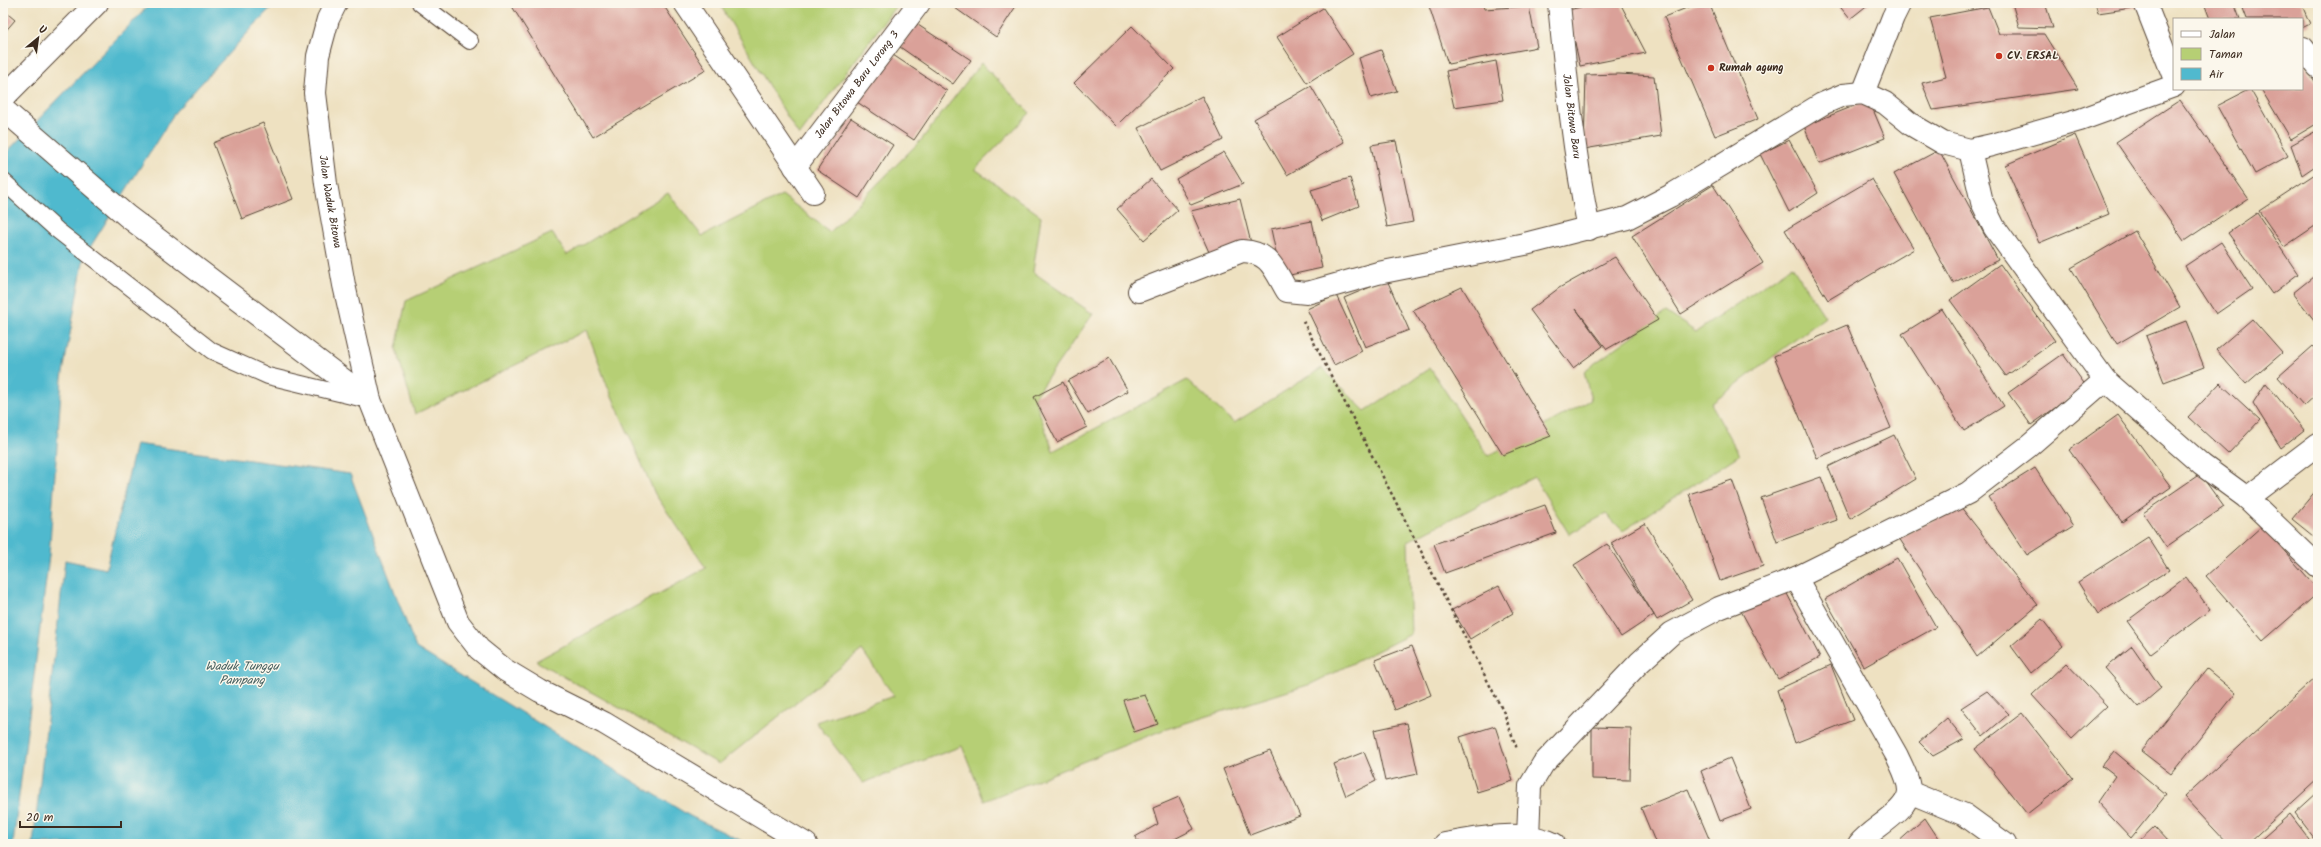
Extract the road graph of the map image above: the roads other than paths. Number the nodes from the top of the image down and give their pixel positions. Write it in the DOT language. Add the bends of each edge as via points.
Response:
graph roads {
  1 [pos="97,3"];
  2 [pos="336,3"];
  3 [pos="420,3"];
  4 [pos="919,3"];
  5 [pos="1560,3"];
  6 [pos="1900,3"];
  7 [pos="2145,3"];
  8 [pos="692,6"];
  9 [pos="470,41"];
  10 [pos="2308,45"];
  11 [pos="2318,67"];
  12 [pos="2173,74"];
  13 [pos="2173,86"];
  14 [pos="1863,93"];
  15 [pos="4,106"];
  16 [pos="1970,150"];
  17 [pos="795,167"];
  18 [pos="3,181"];
  19 [pos="813,193"];
  20 [pos="1589,229"];
  21 [pos="1139,291"];
  22 [pos="2105,380"];
  23 [pos="370,400"];
  24 [pos="2318,444"];
  25 [pos="2247,498"];
  26 [pos="2318,566"];
  27 [pos="1796,578"];
  28 [pos="1909,792"];
  29 [pos="1528,837"];
  30 [pos="806,844"];
  31 [pos="1445,844"];
  32 [pos="1554,844"];
  33 [pos="1859,844"];
  34 [pos="2005,844"];
  1 -- 15 [label="street"];
  2 -- 23 [label="street, Jalan Waduk Bitowa" via="328,19 318,56 315,93 333,222"];
  3 -- 9 [label="lane"];
  4 -- 17 [label="street, Jalan Bitowa Baru Lorong 3"];
  5 -- 20 [label="street, Jalan Bitowa Baru" via="1567,96 1577,171"];
  6 -- 14 [label="street"];
  7 -- 12 [label="street"];
  8 -- 17 [label="street"];
  10 -- 11 [label="street"];
  13 -- 16 [label="street" via="2080,120"];
  14 -- 16 [label="street" via="1885,103 1943,143"];
  14 -- 20 [label="street" via="1843,95 1822,104 1670,196 1627,218"];
  15 -- 23 [label="street" via="127,216"];
  16 -- 22 [label="street" via="1982,202 1994,226"];
  17 -- 19 [label="street"];
  18 -- 23 [label="lane" via="56,230 212,351 268,376"];
  20 -- 21 [label="street" via="1378,273 1307,293 1288,291 1264,256 1242,251"];
  22 -- 25 [label="street" via="2202,465"];
  22 -- 27 [label="street" via="2029,446 1968,493"];
  23 -- 30 [label="street, Jalan Waduk Bitowa" via="458,622 478,649 517,677 604,723"];
  24 -- 25 [label="street"];
  25 -- 26 [label="street"];
  27 -- 28 [label="street" via="1897,756 1907,779"];
  27 -- 29 [label="street" via="1719,608 1672,633 1639,662 1543,764 1530,786"];
  28 -- 33 [label="street" via="1899,810"];
  28 -- 34 [label="street" via="1965,815"];
  29 -- 31 [label="street" via="1479,838"];
  29 -- 32 [label="street" via="1545,839"];
}
